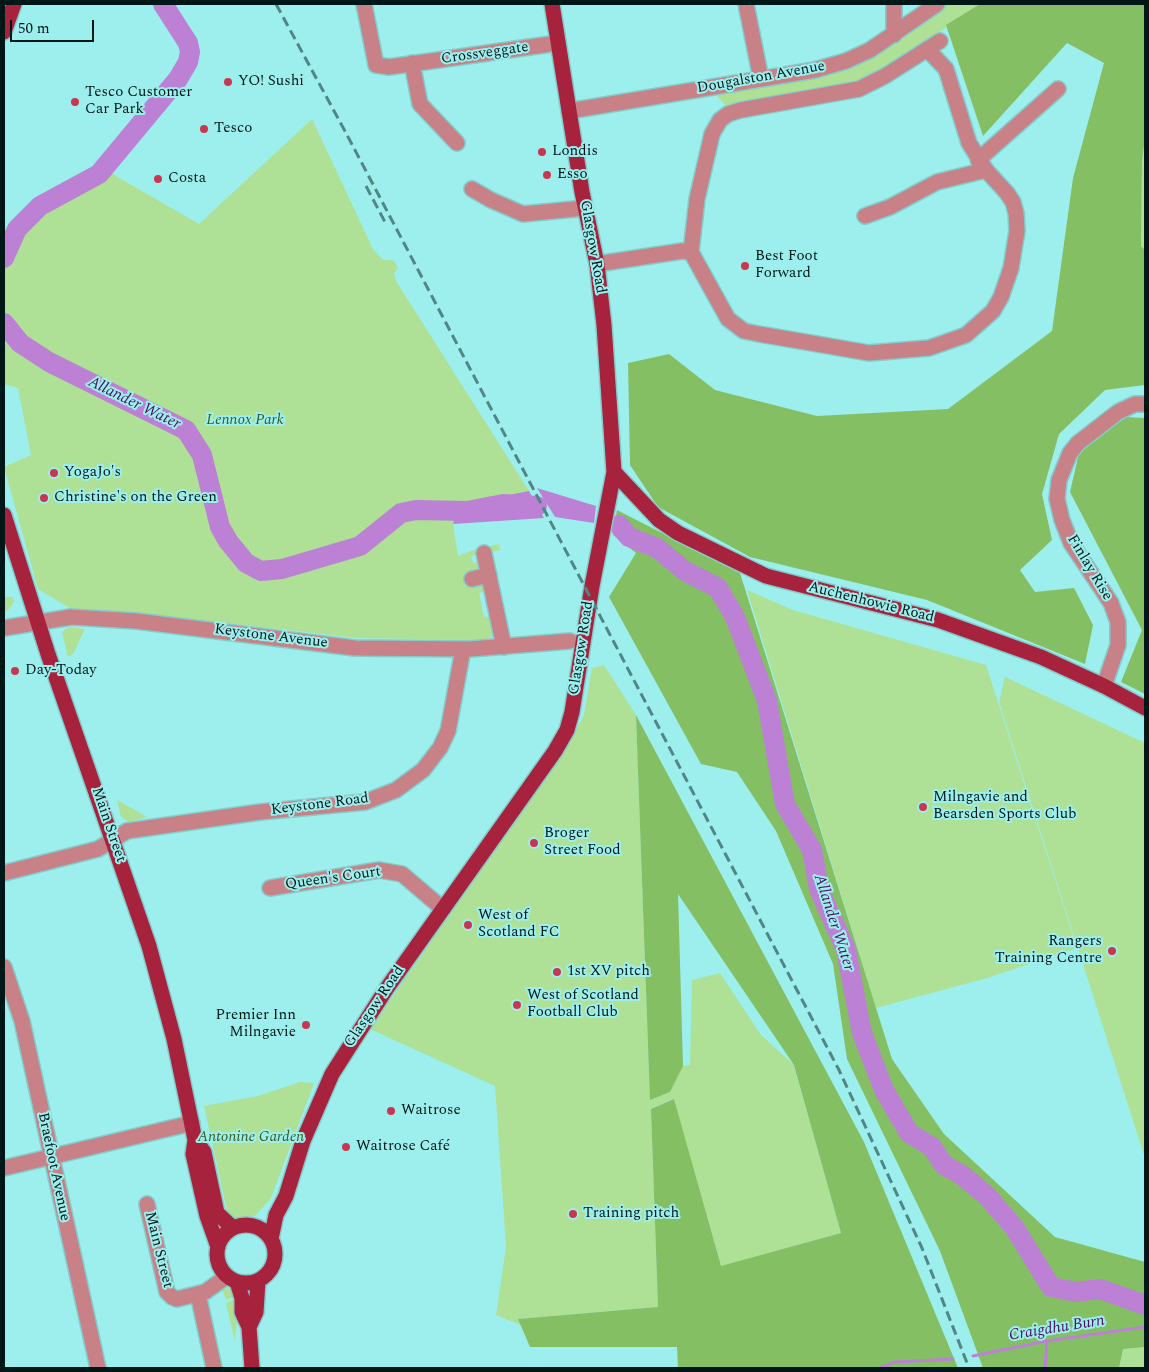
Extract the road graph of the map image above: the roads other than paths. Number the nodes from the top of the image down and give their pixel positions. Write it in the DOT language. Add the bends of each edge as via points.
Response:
graph roads {
  1 [pos="14,4"];
  2 [pos="364,4"];
  3 [pos="552,4"];
  4 [pos="746,4"];
  5 [pos="894,4"];
  6 [pos="937,4"];
  7 [pos="4,32"];
  8 [pos="894,35"];
  9 [pos="558,43"];
  10 [pos="412,63"];
  11 [pos="761,78"];
  12 [pos="1058,88"];
  13 [pos="569,111"];
  14 [pos="457,143"];
  15 [pos="982,165"];
  16 [pos="472,189"];
  17 [pos="586,208"];
  18 [pos="865,216"];
  19 [pos="691,252"];
  20 [pos="597,264"];
  21 [pos="1145,404"];
  22 [pos="614,472"];
  23 [pos="4,515"];
  24 [pos="484,552"];
  25 [pos="489,576"];
  26 [pos="472,579"];
  27 [pos="39,621"];
  28 [pos="4,628"];
  29 [pos="570,641"];
  30 [pos="504,646"];
  31 [pos="463,649"];
  32 [pos="1104,686"];
  33 [pos="1145,708"];
  34 [pos="113,840"];
  35 [pos="4,873"];
  36 [pos="270,888"];
  37 [pos="443,909"];
  38 [pos="4,967"];
  39 [pos="192,1123"];
  40 [pos="195,1140"];
  41 [pos="51,1157"];
  42 [pos="4,1168"];
  43 [pos="147,1204"];
  44 [pos="276,1214"];
  45 [pos="254,1226"];
  46 [pos="233,1228"];
  47 [pos="271,1239"];
  48 [pos="218,1246"];
  49 [pos="232,1279"];
  50 [pos="258,1281"];
  51 [pos="198,1294"];
  52 [pos="248,1327"];
  53 [pos="98,1368"];
  54 [pos="214,1368"];
  55 [pos="252,1368"];
  1 -- 7 [label="main road"];
  2 -- 10 [label="street, Crossveggate" via="376,65 389,67"];
  3 -- 9 [label="main road, Glasgow Road"];
  4 -- 11 [label="street"];
  5 -- 8 [label="street"];
  6 -- 8 [label="street, Dougalston Avenue"];
  8 -- 11 [label="street, Dougalston Avenue" via="846,61 815,70"];
  9 -- 10 [label="street, Crossveggate"];
  9 -- 13 [label="main road, Glasgow Road"];
  10 -- 14 [label="street" via="420,104"];
  11 -- 13 [label="street, Dougalston Avenue"];
  12 -- 15 [label="street"];
  13 -- 17 [label="main road, Glasgow Road"];
  15 -- 18 [label="street"];
  15 -- 19 [label="street" via="964,131 953,85 933,45 859,89 741,110 720,120 712,134 696,199"];
  15 -- 19 [label="street" via="1013,202 1017,231 1011,268 993,311 966,335 945,344 869,354 744,331 728,319"];
  16 -- 17 [label="street" via="523,214"];
  17 -- 20 [label="main road, Glasgow Road"];
  19 -- 20 [label="street"];
  20 -- 22 [label="main road, Glasgow Road"];
  21 -- 32 [label="street, Finlay Rise" via="1135,404 1118,412 1078,443 1070,453 1059,480 1057,498 1071,543 1111,603 1118,622 1118,646"];
  22 -- 32 [label="main road, Auchenhowie Road" via="660,520 678,533 766,576 938,620 1041,657"];
  22 -- 37 [label="main road, Glasgow Road" via="567,730"];
  23 -- 27 [label="main road, Main Street"];
  24 -- 25 [label="street"];
  25 -- 26 [label="street"];
  25 -- 30 [label="street"];
  27 -- 28 [label="street, Keystone Avenue"];
  27 -- 31 [label="street, Keystone Avenue" via="71,617 136,620 354,648"];
  27 -- 34 [label="main road, Main Street"];
  29 -- 30 [label="street, Keystone Avenue"];
  30 -- 31 [label="street, Keystone Avenue"];
  31 -- 34 [label="street, Keystone Road" via="448,731 440,748 423,770 396,790 365,802 260,812 127,831"];
  32 -- 33 [label="main road, Auchenhowie Road"];
  34 -- 35 [label="street, Keystone Road" via="98,849"];
  34 -- 39 [label="main road, Main Street" via="149,946"];
  36 -- 37 [label="street, Queen's Court" via="379,870 402,874"];
  37 -- 44 [label="main road, Glasgow Road" via="386,988 332,1074 303,1141 286,1196"];
  38 -- 41 [label="street, Braefoot Avenue" via="22,1021"];
  39 -- 40 [label="main road, Main Street"];
  39 -- 41 [label="street"];
  40 -- 46 [label="main road, Main Street" via="204,1152 217,1213"];
  40 -- 48 [label="main road, Main Street" via="193,1154"];
  41 -- 42 [label="street"];
  41 -- 53 [label="street, Braefoot Avenue"];
  43 -- 51 [label="street, Main Street" via="167,1292 178,1299"];
  44 -- 45 [label="main road"];
  44 -- 47 [label="main road, Glasgow Road"];
  45 -- 46 [label="main road"];
  45 -- 47 [label="main road"];
  46 -- 48 [label="main road" via="223,1236"];
  47 -- 50 [label="main road" via="274,1264"];
  48 -- 49 [label="main road" via="217,1260"];
  49 -- 50 [label="main road" via="251,1283"];
  49 -- 51 [label="street, Main Street"];
  49 -- 52 [label="main road" via="242,1298 242,1312"];
  50 -- 52 [label="main road" via="256,1312"];
  51 -- 54 [label="street"];
  52 -- 55 [label="main road"];
}
